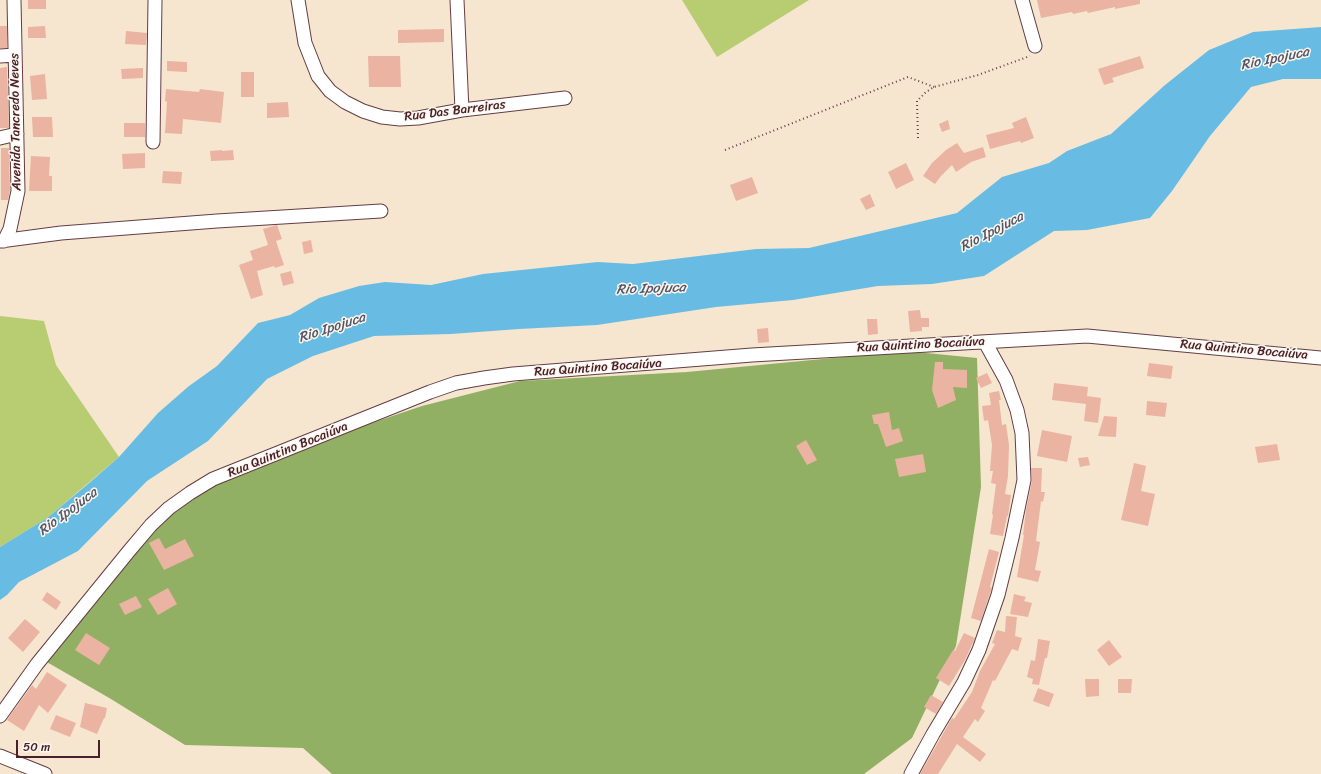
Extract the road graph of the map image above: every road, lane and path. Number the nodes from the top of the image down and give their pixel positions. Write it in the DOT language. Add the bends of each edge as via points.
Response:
graph roads {
  1 [pos="14,0"];
  2 [pos="155,0"];
  3 [pos="298,0"];
  4 [pos="457,0"];
  5 [pos="1022,0"];
  6 [pos="1035,46"];
  7 [pos="15,55"];
  8 [pos="0,56"];
  9 [pos="934,87"];
  10 [pos="565,98"];
  11 [pos="462,110"];
  12 [pos="18,134"];
  13 [pos="0,138"];
  14 [pos="918,138"];
  15 [pos="153,142"];
  16 [pos="725,150"];
  17 [pos="381,211"];
  18 [pos="2,241"];
  19 [pos="985,342"];
  20 [pos="1321,358"];
  21 [pos="0,716"];
  22 [pos="0,756"];
  23 [pos="45,774"];
  24 [pos="912,774"];
  1 -- 7 [label="street, Avenida Tancredo Neves"];
  2 -- 15 [label="street"];
  3 -- 11 [label="street, Rua Das Barreiras" via="305,43 318,76 330,91 345,102 382,117 400,119"];
  4 -- 11 [label="street"];
  5 -- 6 [label="street"];
  6 -- 9 [label="path" via="1036,50 1032,56 1018,62"];
  7 -- 8 [label="street"];
  7 -- 12 [label="street, Avenida Tancredo Neves"];
  9 -- 14 [label="path" via="917,101"];
  9 -- 16 [label="path" via="908,77"];
  10 -- 11 [label="street, Rua Das Barreiras"];
  12 -- 13 [label="street"];
  12 -- 18 [label="street, Avenida Tancredo Neves" via="18,191 10,229"];
  17 -- 18 [label="street" via="138,226"];
  19 -- 20 [label="street, Rua Quintino Bocaiúva" via="1087,336"];
  19 -- 21 [label="street, Rua Quintino Bocaiúva" via="752,355 513,374 456,383 430,392 213,479 190,492 169,508 129,551 37,664"];
  19 -- 24 [label="street" via="1006,380 1017,410 1022,434 1024,480 998,595 979,650 964,682"];
  22 -- 23 [label="street"];
}
